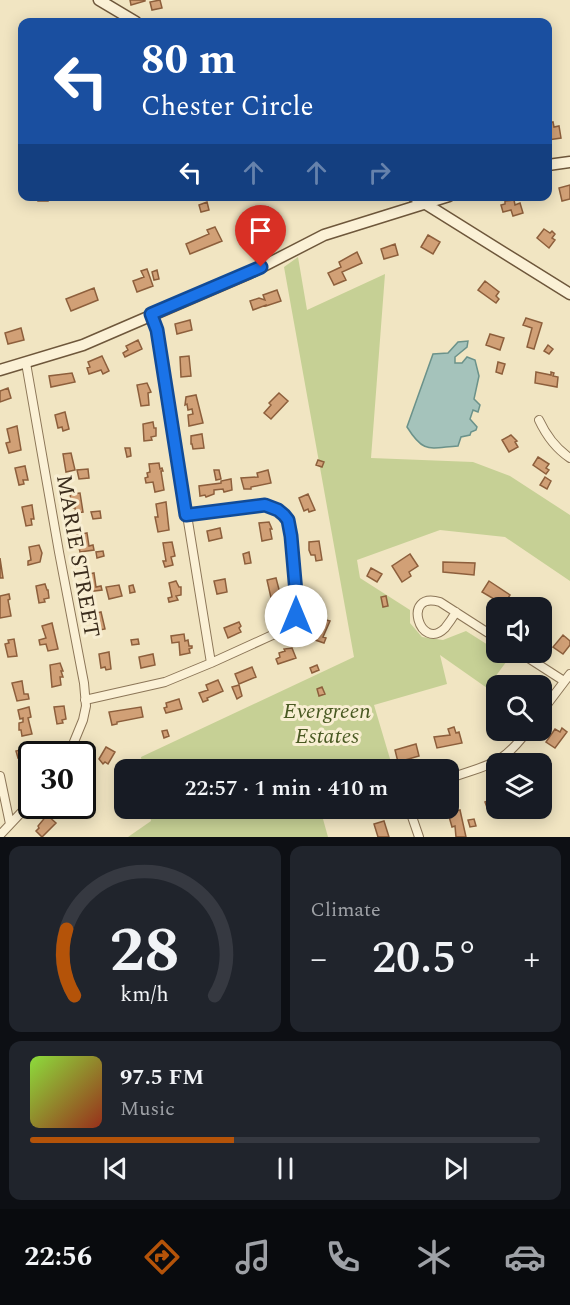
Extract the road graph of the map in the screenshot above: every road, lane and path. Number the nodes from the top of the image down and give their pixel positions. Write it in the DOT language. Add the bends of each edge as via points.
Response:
graph roads {
  1 [pos="99,0"];
  2 [pos="129,18"];
  3 [pos="570,162"];
  4 [pos="552,164"];
  5 [pos="420,201"];
  6 [pos="436,201"];
  7 [pos="426,205"];
  8 [pos="570,294"];
  9 [pos="151,314"];
  10 [pos="26,363"];
  11 [pos="0,370"];
  12 [pos="539,420"];
  13 [pos="570,458"];
  14 [pos="186,515"];
  15 [pos="456,612"];
  16 [pos="486,632"];
  17 [pos="211,663"];
  18 [pos="536,663"];
  19 [pos="570,674"];
  20 [pos="564,681"];
  21 [pos="552,697"];
  22 [pos="85,700"];
  23 [pos="74,741"];
  24 [pos="519,741"];
  25 [pos="459,774"];
  26 [pos="0,776"];
  27 [pos="18,816"];
  28 [pos="413,819"];
  29 [pos="10,824"];
  30 [pos="0,835"];
  31 [pos="420,837"];
  1 -- 2 [label="street"];
  3 -- 4 [label="street"];
  5 -- 7 [label="street"];
  6 -- 7 [label="street"];
  7 -- 8 [label="street"];
  7 -- 9 [label="street" via="324,235 250,273"];
  9 -- 10 [label="street" via="77,347"];
  9 -- 14 [label="street" via="157,330"];
  10 -- 11 [label="street"];
  10 -- 22 [label="street, MARIE STREET"];
  12 -- 13 [label="street" via="555,445"];
  14 -- 17 [label="street"];
  14 -- 17 [label="street" via="265,505 284,515 291,536 297,604 294,619 279,632"];
  15 -- 15 [label="street" via="430,601 418,611 418,622 424,630 435,633 444,629"];
  15 -- 16 [label="street"];
  17 -- 22 [label="street" via="165,682"];
  18 -- 20 [label="street"];
  19 -- 20 [label="street"];
  20 -- 21 [label="street"];
  22 -- 23 [label="street, MARIE STREET" via="83,720"];
  24 -- 25 [label="street" via="499,761"];
  26 -- 29 [label="street"];
  27 -- 29 [label="street"];
  28 -- 31 [label="street"];
  29 -- 30 [label="street"];
}
